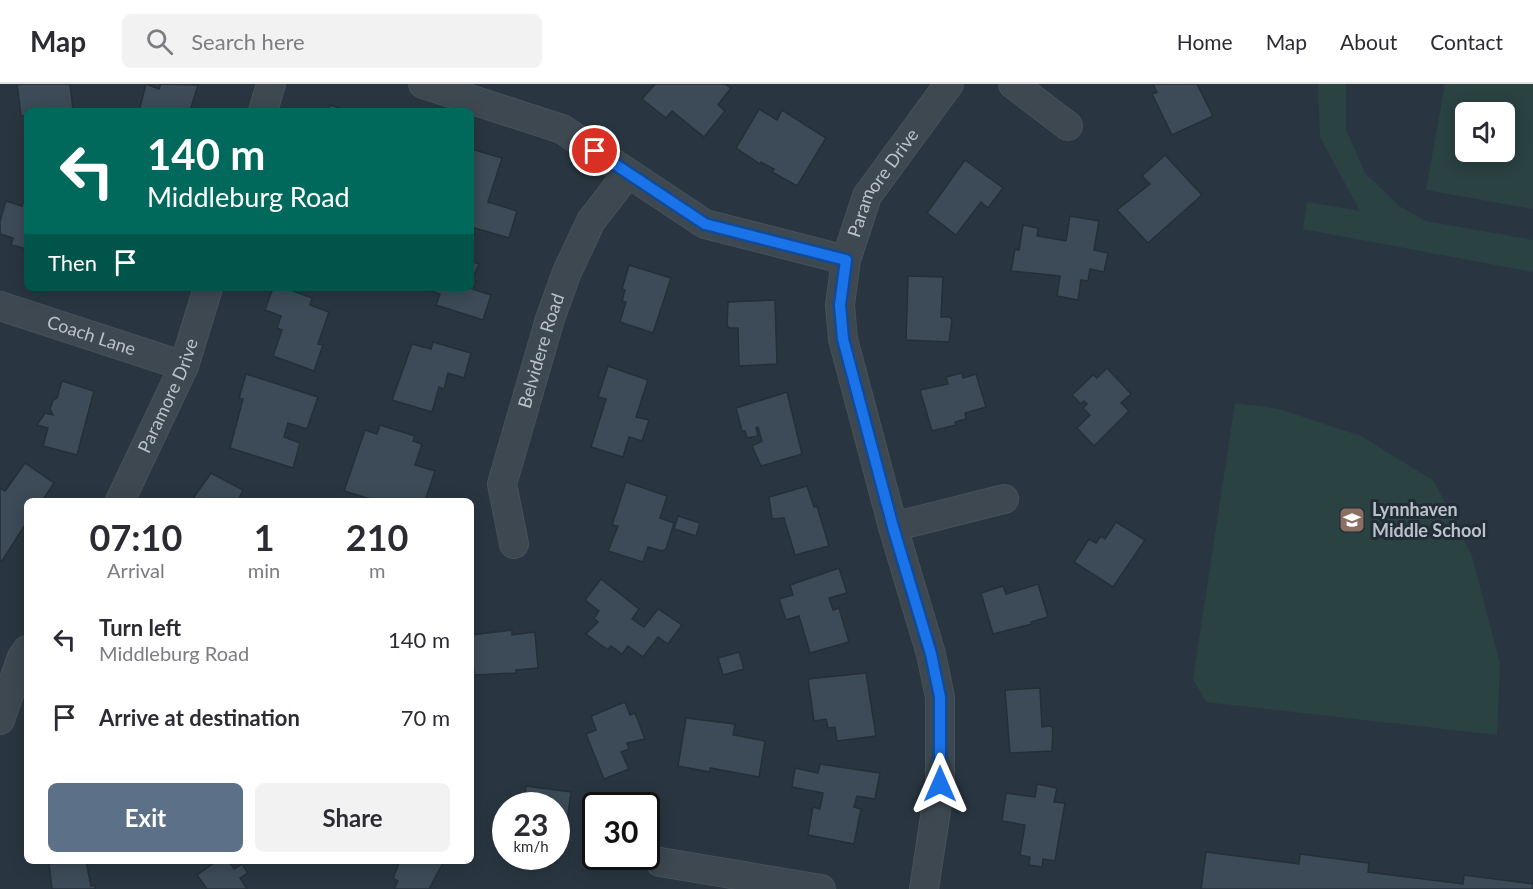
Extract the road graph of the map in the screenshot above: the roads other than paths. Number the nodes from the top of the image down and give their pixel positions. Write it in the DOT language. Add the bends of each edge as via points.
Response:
graph roads {
  1 [pos="272,84"];
  2 [pos="423,84"];
  3 [pos="948,84"];
  4 [pos="1013,84"];
  5 [pos="264,108"];
  6 [pos="1068,126"];
  7 [pos="628,173"];
  8 [pos="846,260"];
  9 [pos="207,291"];
  10 [pos="0,306"];
  11 [pos="184,366"];
  12 [pos="121,498"];
  13 [pos="1004,499"];
  14 [pos="893,527"];
  15 [pos="514,544"];
  16 [pos="24,654"];
  17 [pos="0,720"];
  18 [pos="660,862"];
  19 [pos="821,889"];
  20 [pos="924,889"];
  1 -- 5 [label="street"];
  2 -- 7 [label="street" via="562,129"];
  3 -- 8 [label="street, Paramore Drive" via="867,196"];
  4 -- 6 [label="street"];
  7 -- 8 [label="street" via="705,224"];
  7 -- 15 [label="street, Belvidere Road" via="591,221 550,319 502,484"];
  8 -- 14 [label="street, Paramore Drive" via="840,305 843,339"];
  9 -- 11 [label="street, Paramore Drive"];
  10 -- 11 [label="street, Coach Lane"];
  11 -- 12 [label="street, Paramore Drive"];
  13 -- 14 [label="street"];
  14 -- 20 [label="street, Paramore Drive" via="940,697 940,784"];
  16 -- 17 [label="street"];
  18 -- 19 [label="street"];
}
